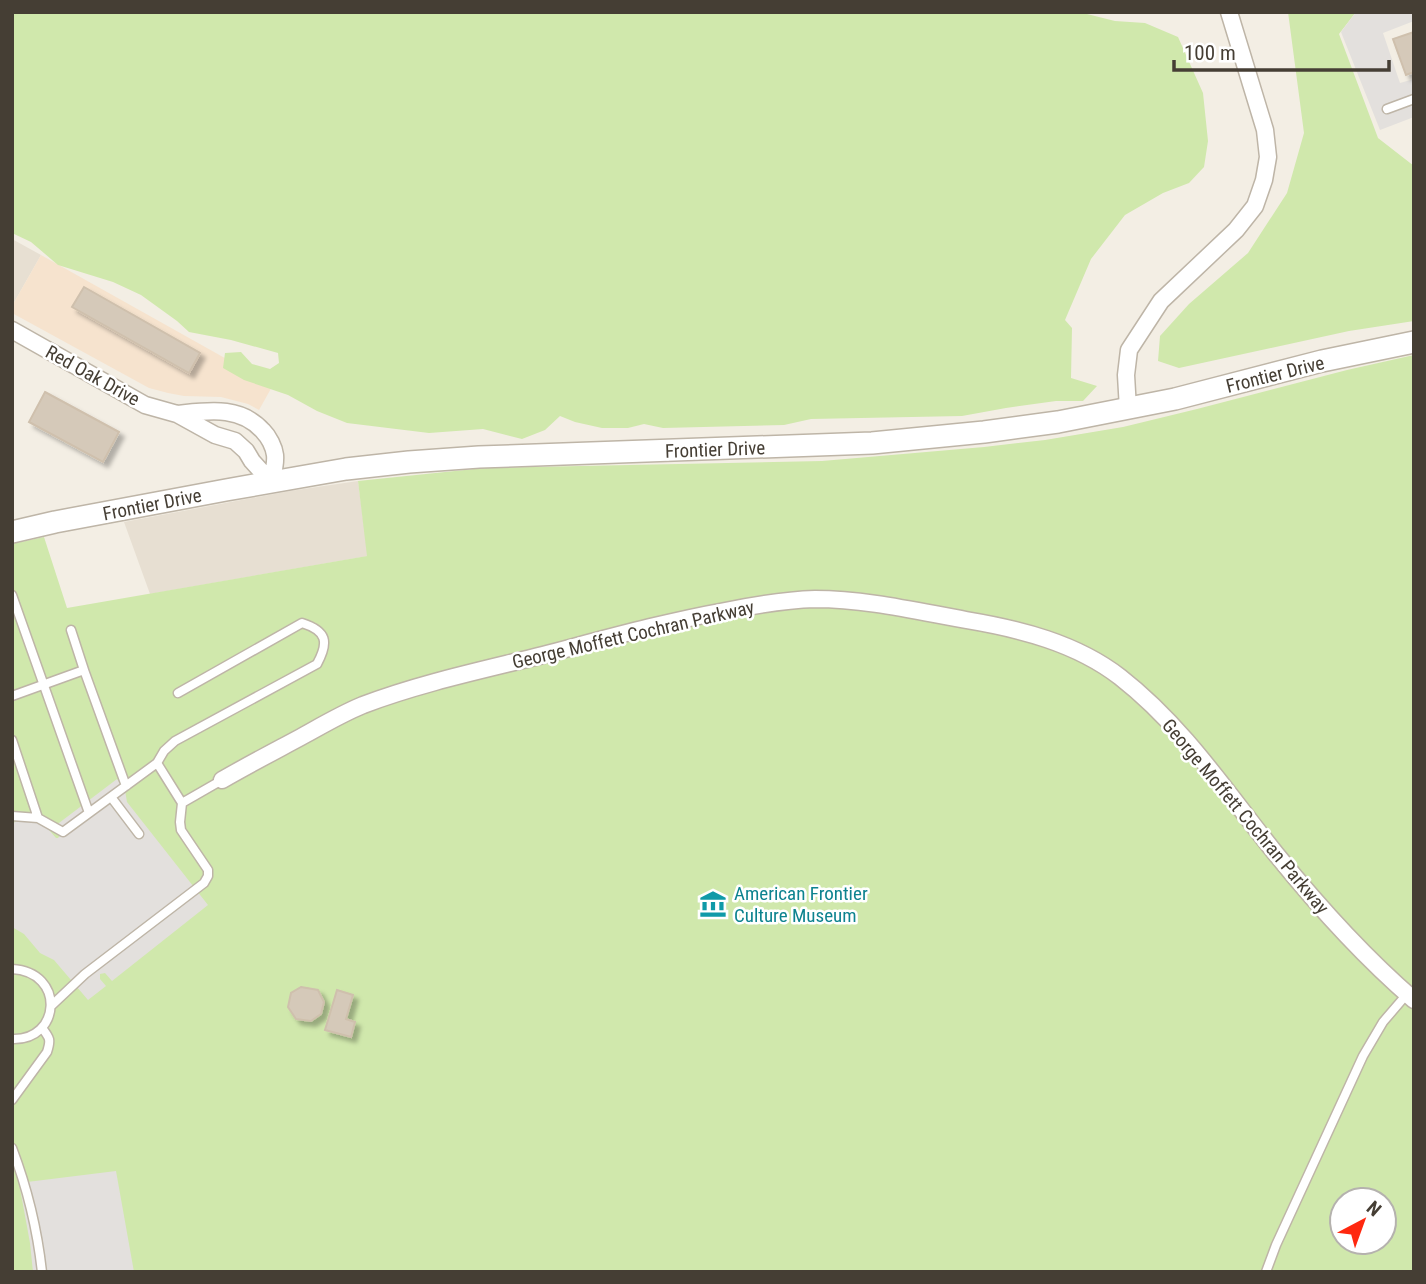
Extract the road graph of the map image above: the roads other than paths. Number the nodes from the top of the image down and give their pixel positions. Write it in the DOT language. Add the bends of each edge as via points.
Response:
graph roads {
  1 [pos="1228,12"];
  2 [pos="1414,99"];
  3 [pos="1387,109"];
  4 [pos="12,330"];
  5 [pos="1414,342"];
  6 [pos="1128,408"];
  7 [pos="177,414"];
  8 [pos="271,482"];
  9 [pos="12,532"];
  10 [pos="12,595"];
  11 [pos="71,630"];
  12 [pos="84,670"];
  13 [pos="45,685"];
  14 [pos="178,693"];
  15 [pos="12,696"];
  16 [pos="12,740"];
  17 [pos="157,763"];
  18 [pos="222,780"];
  19 [pos="126,786"];
  20 [pos="111,797"];
  21 [pos="182,803"];
  22 [pos="89,813"];
  23 [pos="12,816"];
  24 [pos="38,818"];
  25 [pos="139,834"];
  26 [pos="12,962"];
  27 [pos="12,969"];
  28 [pos="23,970"];
  29 [pos="1410,997"];
  30 [pos="51,1006"];
  31 [pos="41,1028"];
  32 [pos="12,1039"];
  33 [pos="12,1100"];
  34 [pos="12,1148"];
  35 [pos="42,1272"];
  36 [pos="1266,1272"];
  1 -- 6 [label="street" via="1265,130 1268,157 1264,180 1255,206 1161,301 1129,351"];
  2 -- 3 [label="lane"];
  4 -- 7 [label="street, Red Oak Drive" via="145,405"];
  5 -- 6 [label="street, Frontier Drive"];
  6 -- 8 [label="street, Frontier Drive" via="1058,422 911,440 479,457 346,469"];
  7 -- 8 [label="street, Red Oak Drive" via="235,441"];
  7 -- 8 [label="street, Red Oak Drive" via="218,410 256,423 275,456"];
  8 -- 9 [label="street, Frontier Drive"];
  10 -- 13 [label="lane"];
  11 -- 12 [label="lane"];
  12 -- 13 [label="lane"];
  12 -- 19 [label="lane"];
  13 -- 15 [label="lane"];
  13 -- 22 [label="lane"];
  14 -- 17 [label="lane" via="302,624 317,628 324,637 324,651 317,664 175,741"];
  16 -- 24 [label="lane"];
  17 -- 19 [label="lane"];
  17 -- 21 [label="lane"];
  18 -- 21 [label="lane"];
  18 -- 29 [label="street, George Moffett Cochran Parkway" via="361,706 682,619 814,599 928,612 1054,642 1119,676 1179,732 1301,884"];
  19 -- 20 [label="lane"];
  20 -- 22 [label="lane"];
  20 -- 25 [label="lane"];
  21 -- 30 [label="lane" via="181,830 207,869 206,880"];
  22 -- 24 [label="lane" via="64,832"];
  23 -- 24 [label="lane"];
  26 -- 28 [label="lane"];
  27 -- 28 [label="lane"];
  28 -- 30 [label="lane" via="44,983"];
  29 -- 36 [label="lane" via="1383,1022 1363,1056"];
  30 -- 31 [label="lane"];
  31 -- 32 [label="lane" via="25,1038"];
  31 -- 33 [label="lane" via="50,1045"];
  34 -- 35 [label="lane" via="29,1195"];
}
